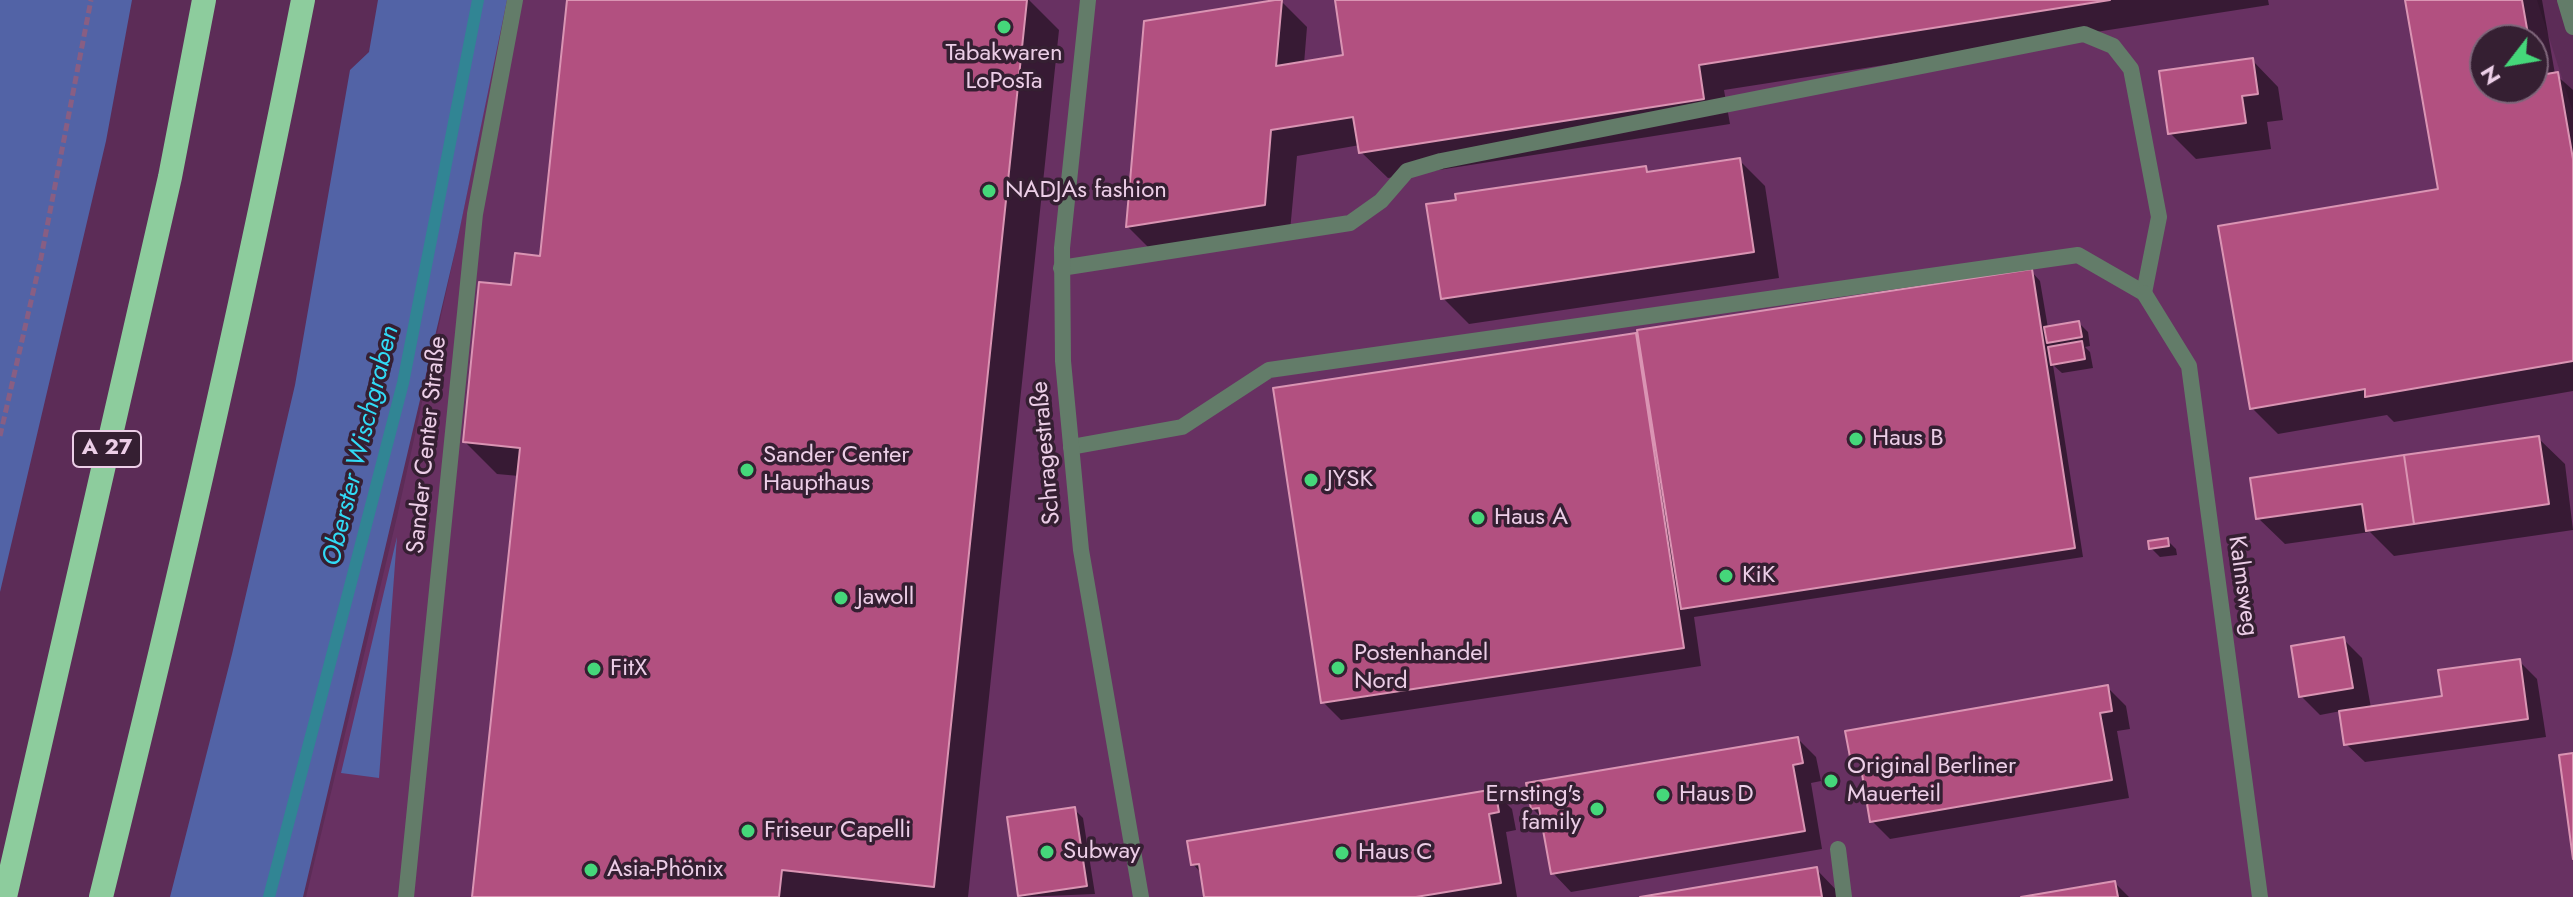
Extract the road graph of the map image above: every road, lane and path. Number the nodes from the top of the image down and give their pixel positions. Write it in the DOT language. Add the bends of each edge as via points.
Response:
graph roads {
  1 [pos="91,0"];
  2 [pos="204,0"];
  3 [pos="303,0"];
  4 [pos="515,0"];
  5 [pos="1088,0"];
  6 [pos="2565,0"];
  7 [pos="2573,27"];
  8 [pos="1061,268"];
  9 [pos="2144,293"];
  10 [pos="0,436"];
  11 [pos="1071,447"];
  12 [pos="1838,849"];
  13 [pos="5,897"];
  14 [pos="101,897"];
  15 [pos="406,897"];
  16 [pos="1141,897"];
  17 [pos="1844,897"];
  18 [pos="2260,897"];
  1 -- 10 [label="path"];
  2 -- 13 [label="highway, A 27" via="170,177"];
  3 -- 14 [label="highway" via="261,212"];
  4 -- 15 [label="street, Sander Center Straße" via="475,214"];
  5 -- 8 [label="street, Schragestraße"];
  6 -- 7 [label="street"];
  8 -- 9 [label="street" via="1350,223 1381,201 1407,171 1441,161 2084,34 2113,46 2131,69 2159,217"];
  8 -- 11 [label="street, Schragestraße"];
  9 -- 11 [label="street" via="2078,255 1316,363 1269,370 1182,427"];
  9 -- 18 [label="street, Kalmsweg" via="2189,366"];
  11 -- 16 [label="street, Schragestraße" via="1081,550"];
  12 -- 17 [label="street"];
}
